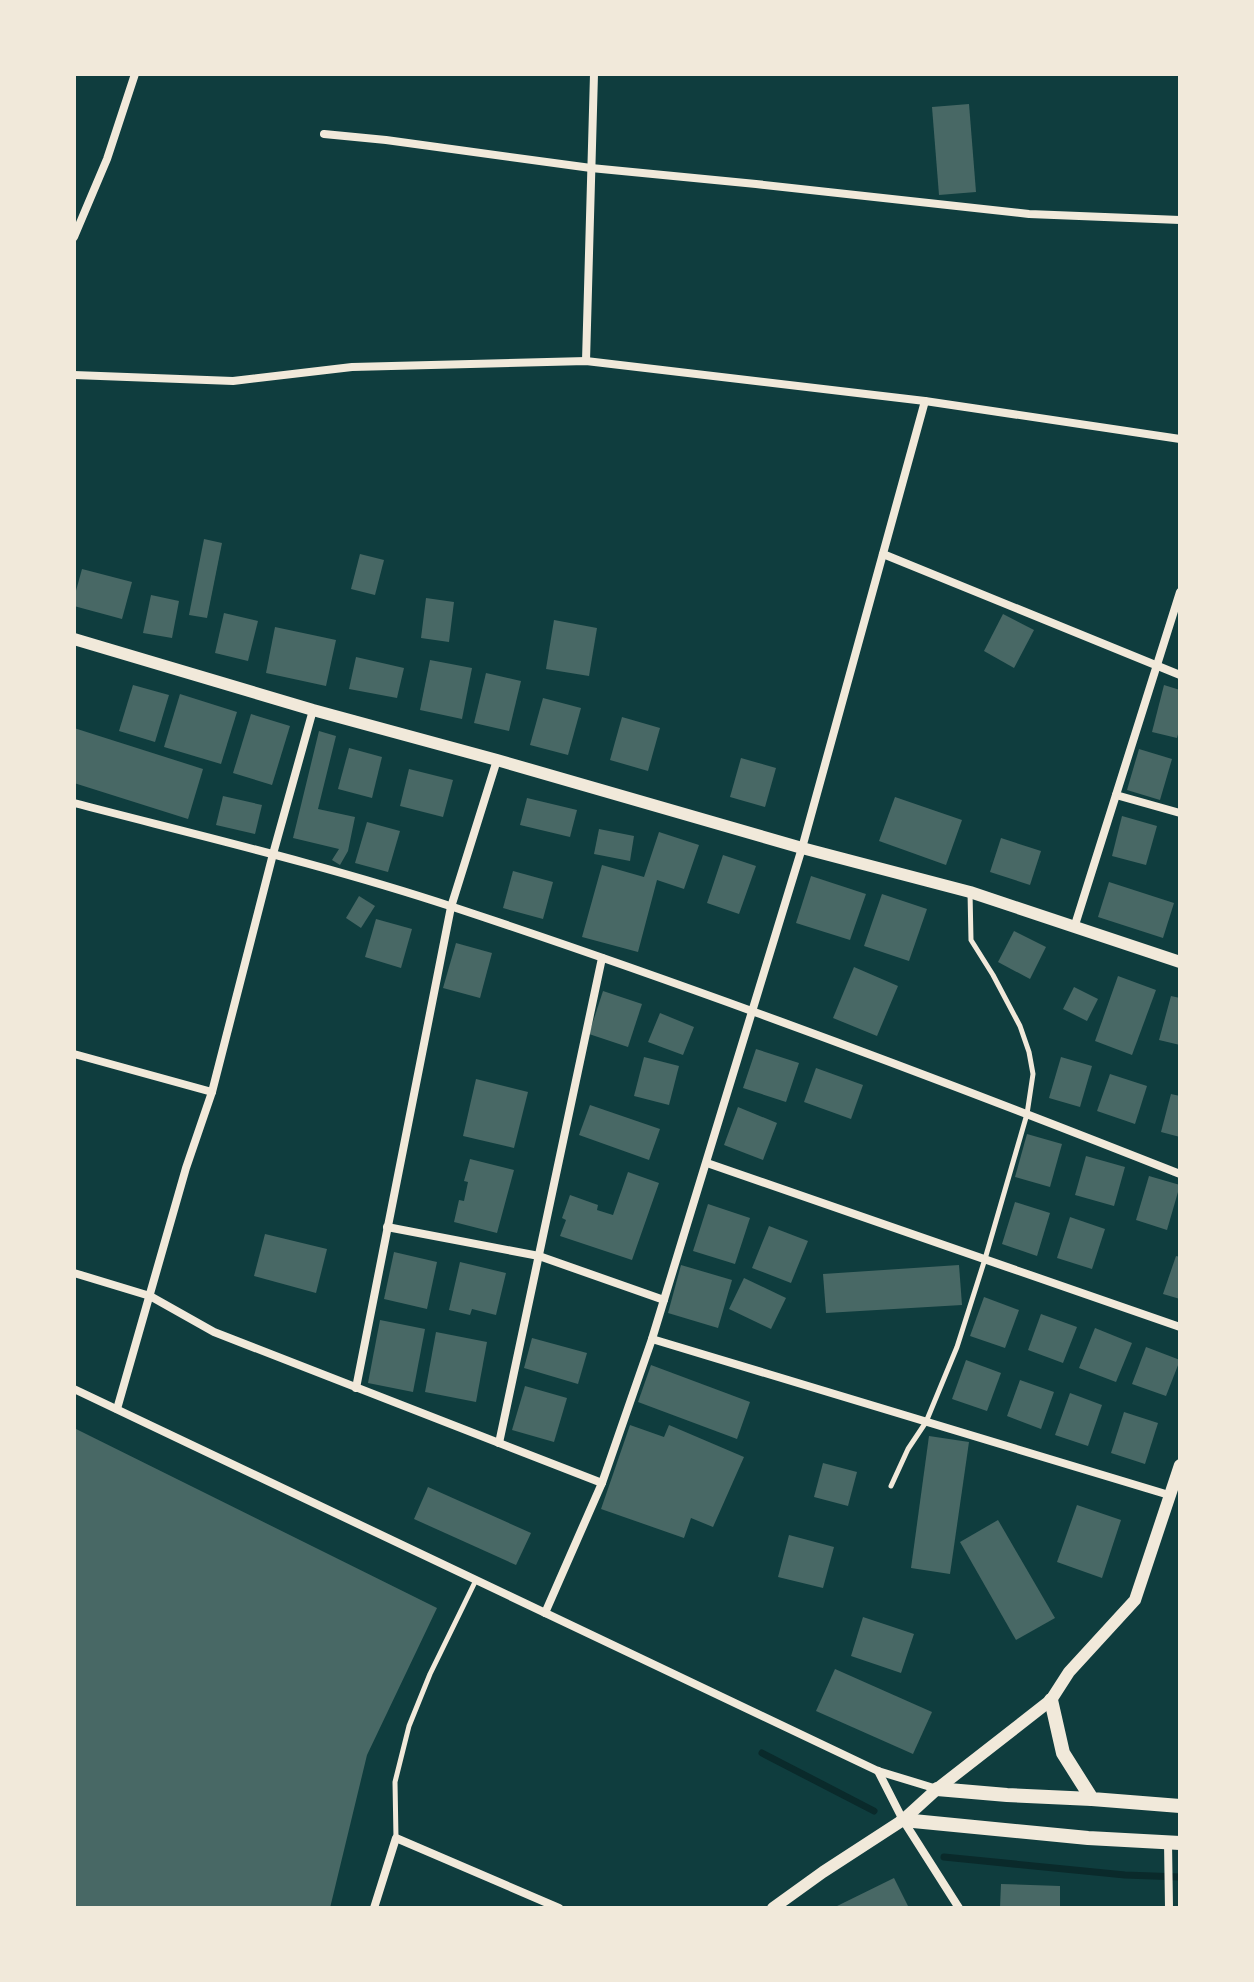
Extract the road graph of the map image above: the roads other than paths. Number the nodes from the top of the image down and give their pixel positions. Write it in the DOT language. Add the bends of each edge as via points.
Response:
graph roads {
  1 [pos="135,74"];
  2 [pos="594,74"];
  3 [pos="324,134"];
  4 [pos="591,168"];
  5 [pos="1180,220"];
  6 [pos="74,237"];
  7 [pos="586,361"];
  8 [pos="74,375"];
  9 [pos="925,401"];
  10 [pos="1180,439"];
  11 [pos="883,554"];
  12 [pos="1180,592"];
  13 [pos="74,639"];
  14 [pos="1157,666"];
  15 [pos="1180,675"];
  16 [pos="313,710"];
  17 [pos="497,760"];
  18 [pos="1116,795"];
  19 [pos="74,803"];
  20 [pos="1180,813"];
  21 [pos="802,848"];
  22 [pos="273,854"];
  23 [pos="970,892"];
  24 [pos="451,907"];
  25 [pos="1074,928"];
  26 [pos="602,958"];
  27 [pos="1180,962"];
  28 [pos="753,1011"];
  29 [pos="74,1054"];
  30 [pos="212,1092"];
  31 [pos="1027,1114"];
  32 [pos="707,1163"];
  33 [pos="1180,1174"];
  34 [pos="387,1227"];
  35 [pos="539,1256"];
  36 [pos="985,1259"];
  37 [pos="74,1273"];
  38 [pos="150,1296"];
  39 [pos="664,1300"];
  40 [pos="1180,1327"];
  41 [pos="652,1339"];
  42 [pos="356,1388"];
  43 [pos="74,1389"];
  44 [pos="117,1409"];
  45 [pos="926,1422"];
  46 [pos="499,1443"];
  47 [pos="1180,1465"];
  48 [pos="602,1483"];
  49 [pos="891,1486"];
  50 [pos="1169,1495"];
  51 [pos="476,1580"];
  52 [pos="545,1613"];
  53 [pos="1051,1700"];
  54 [pos="878,1771"];
  55 [pos="937,1789"];
  56 [pos="1092,1799"];
  57 [pos="1180,1806"];
  58 [pos="903,1820"];
  59 [pos="396,1838"];
  60 [pos="1174,1843"];
  61 [pos="374,1908"];
  62 [pos="559,1908"];
  63 [pos="773,1908"];
  64 [pos="959,1908"];
  65 [pos="1169,1908"];
  1 -- 6 [label="street"];
  2 -- 4 [label="street"];
  3 -- 4 [label="street"];
  4 -- 5 [label="street" via="1029,214"];
  4 -- 7 [label="street"];
  7 -- 8 [label="street" via="352,367 233,381"];
  7 -- 9 [label="street"];
  9 -- 10 [label="street"];
  9 -- 11 [label="street"];
  11 -- 14 [label="street"];
  11 -- 21 [label="street"];
  12 -- 14 [label="street"];
  13 -- 16 [label="street"];
  14 -- 15 [label="street"];
  14 -- 18 [label="street"];
  16 -- 17 [label="street"];
  16 -- 22 [label="street"];
  17 -- 21 [label="street"];
  17 -- 24 [label="street"];
  18 -- 20 [label="street"];
  18 -- 25 [label="street"];
  19 -- 22 [label="street"];
  21 -- 23 [label="street"];
  21 -- 28 [label="street"];
  22 -- 24 [label="street"];
  22 -- 30 [label="street"];
  23 -- 25 [label="street"];
  23 -- 31 [label="lane" via="971,940 1029,1052 1033,1074"];
  24 -- 26 [label="street"];
  24 -- 34 [label="street"];
  25 -- 27 [label="street"];
  26 -- 28 [label="street"];
  26 -- 35 [label="street"];
  28 -- 31 [label="street"];
  28 -- 32 [label="street"];
  29 -- 30 [label="street"];
  30 -- 38 [label="street"];
  31 -- 33 [label="street"];
  31 -- 36 [label="lane"];
  32 -- 36 [label="street"];
  32 -- 39 [label="street"];
  34 -- 35 [label="street"];
  34 -- 42 [label="street"];
  35 -- 39 [label="street"];
  35 -- 46 [label="street"];
  36 -- 40 [label="street"];
  36 -- 45 [label="lane"];
  37 -- 38 [label="street"];
  38 -- 42 [label="street" via="214,1332"];
  38 -- 44 [label="street"];
  39 -- 41 [label="street"];
  41 -- 45 [label="street"];
  41 -- 48 [label="street"];
  42 -- 46 [label="street"];
  43 -- 44 [label="street"];
  44 -- 51 [label="street"];
  45 -- 49 [label="lane"];
  45 -- 50 [label="street"];
  46 -- 48 [label="street"];
  47 -- 50 [label="street"];
  48 -- 52 [label="street"];
  50 -- 53 [label="street" via="1135,1600 1069,1672"];
  51 -- 52 [label="street"];
  51 -- 59 [label="lane" via="409,1726 395,1782"];
  52 -- 54 [label="street"];
  53 -- 55 [label="street"];
  53 -- 56 [label="main road" via="1063,1753"];
  54 -- 55 [label="street"];
  54 -- 58 [label="street"];
  55 -- 56 [label="main road"];
  55 -- 58 [label="street"];
  56 -- 57 [label="main road"];
  58 -- 60 [label="main road"];
  58 -- 63 [label="street"];
  58 -- 64 [label="street"];
  59 -- 61 [label="street"];
  59 -- 62 [label="street"];
  60 -- 65 [label="street" via="1168,1862"];
}
